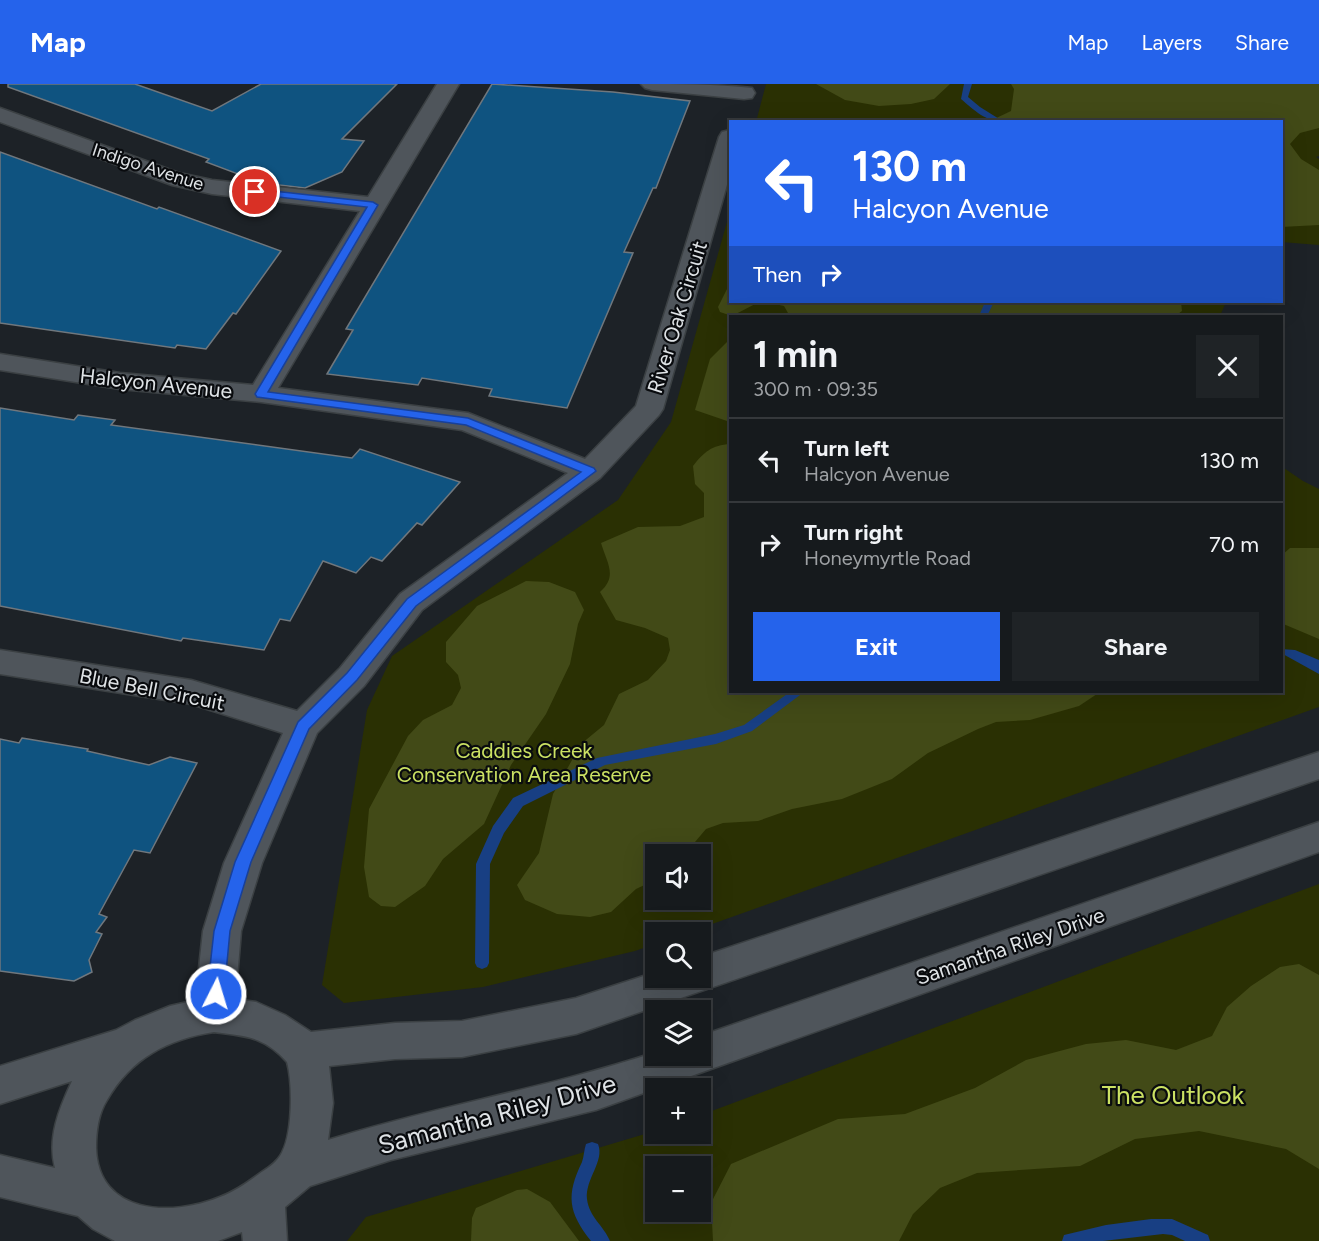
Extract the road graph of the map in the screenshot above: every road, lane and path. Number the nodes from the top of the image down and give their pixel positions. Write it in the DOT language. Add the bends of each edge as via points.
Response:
graph roads {
  1 [pos="448,84"];
  2 [pos="652,84"];
  3 [pos="740,106"];
  4 [pos="0,115"];
  5 [pos="729,143"];
  6 [pos="373,205"];
  7 [pos="0,362"];
  8 [pos="261,394"];
  9 [pos="590,471"];
  10 [pos="0,662"];
  11 [pos="303,726"];
  12 [pos="1319,765"];
  13 [pos="1319,837"];
  14 [pos="711,970"];
  15 [pos="660,988"];
  16 [pos="214,1014"];
  17 [pos="128,1045"];
  18 [pos="303,1051"];
  19 [pos="711,1051"];
  20 [pos="668,1066"];
  21 [pos="0,1085"];
  22 [pos="297,1170"];
  23 [pos="0,1176"];
  24 [pos="91,1198"];
  25 [pos="264,1220"];
  26 [pos="134,1234"];
  1 -- 6 [label="street"];
  2 -- 3 [label="street"];
  4 -- 6 [label="street, Indigo Avenue" via="172,178 212,188"];
  5 -- 9 [label="street, River Oak Circuit" via="649,409"];
  6 -- 8 [label="street"];
  7 -- 8 [label="street, Halcyon Avenue" via="120,381"];
  8 -- 9 [label="street, Halcyon Avenue" via="468,422"];
  9 -- 11 [label="street, River Oak Circuit" via="411,602 352,677"];
  10 -- 11 [label="street, Blue Bell Circuit" via="191,692"];
  11 -- 16 [label="street, River Oak Circuit" via="243,862 222,931"];
  12 -- 14 [label="street"];
  13 -- 19 [label="street, Samantha Riley Drive"];
  15 -- 18 [label="street" via="576,1016 462,1039 395,1041"];
  16 -- 17 [label="street" via="184,1018"];
  16 -- 18 [label="street" via="249,1018 280,1033"];
  17 -- 21 [label="street"];
  17 -- 24 [label="street" via="101,1072 82,1103 74,1137 76,1170"];
  18 -- 22 [label="street" via="312,1086 312,1119"];
  20 -- 22 [label="street, Samantha Riley Drive" via="596,1092 391,1140"];
  22 -- 25 [label="street"];
  23 -- 24 [label="street"];
  24 -- 26 [label="street"];
  25 -- 26 [label="street" via="225,1221 194,1230"];
}
